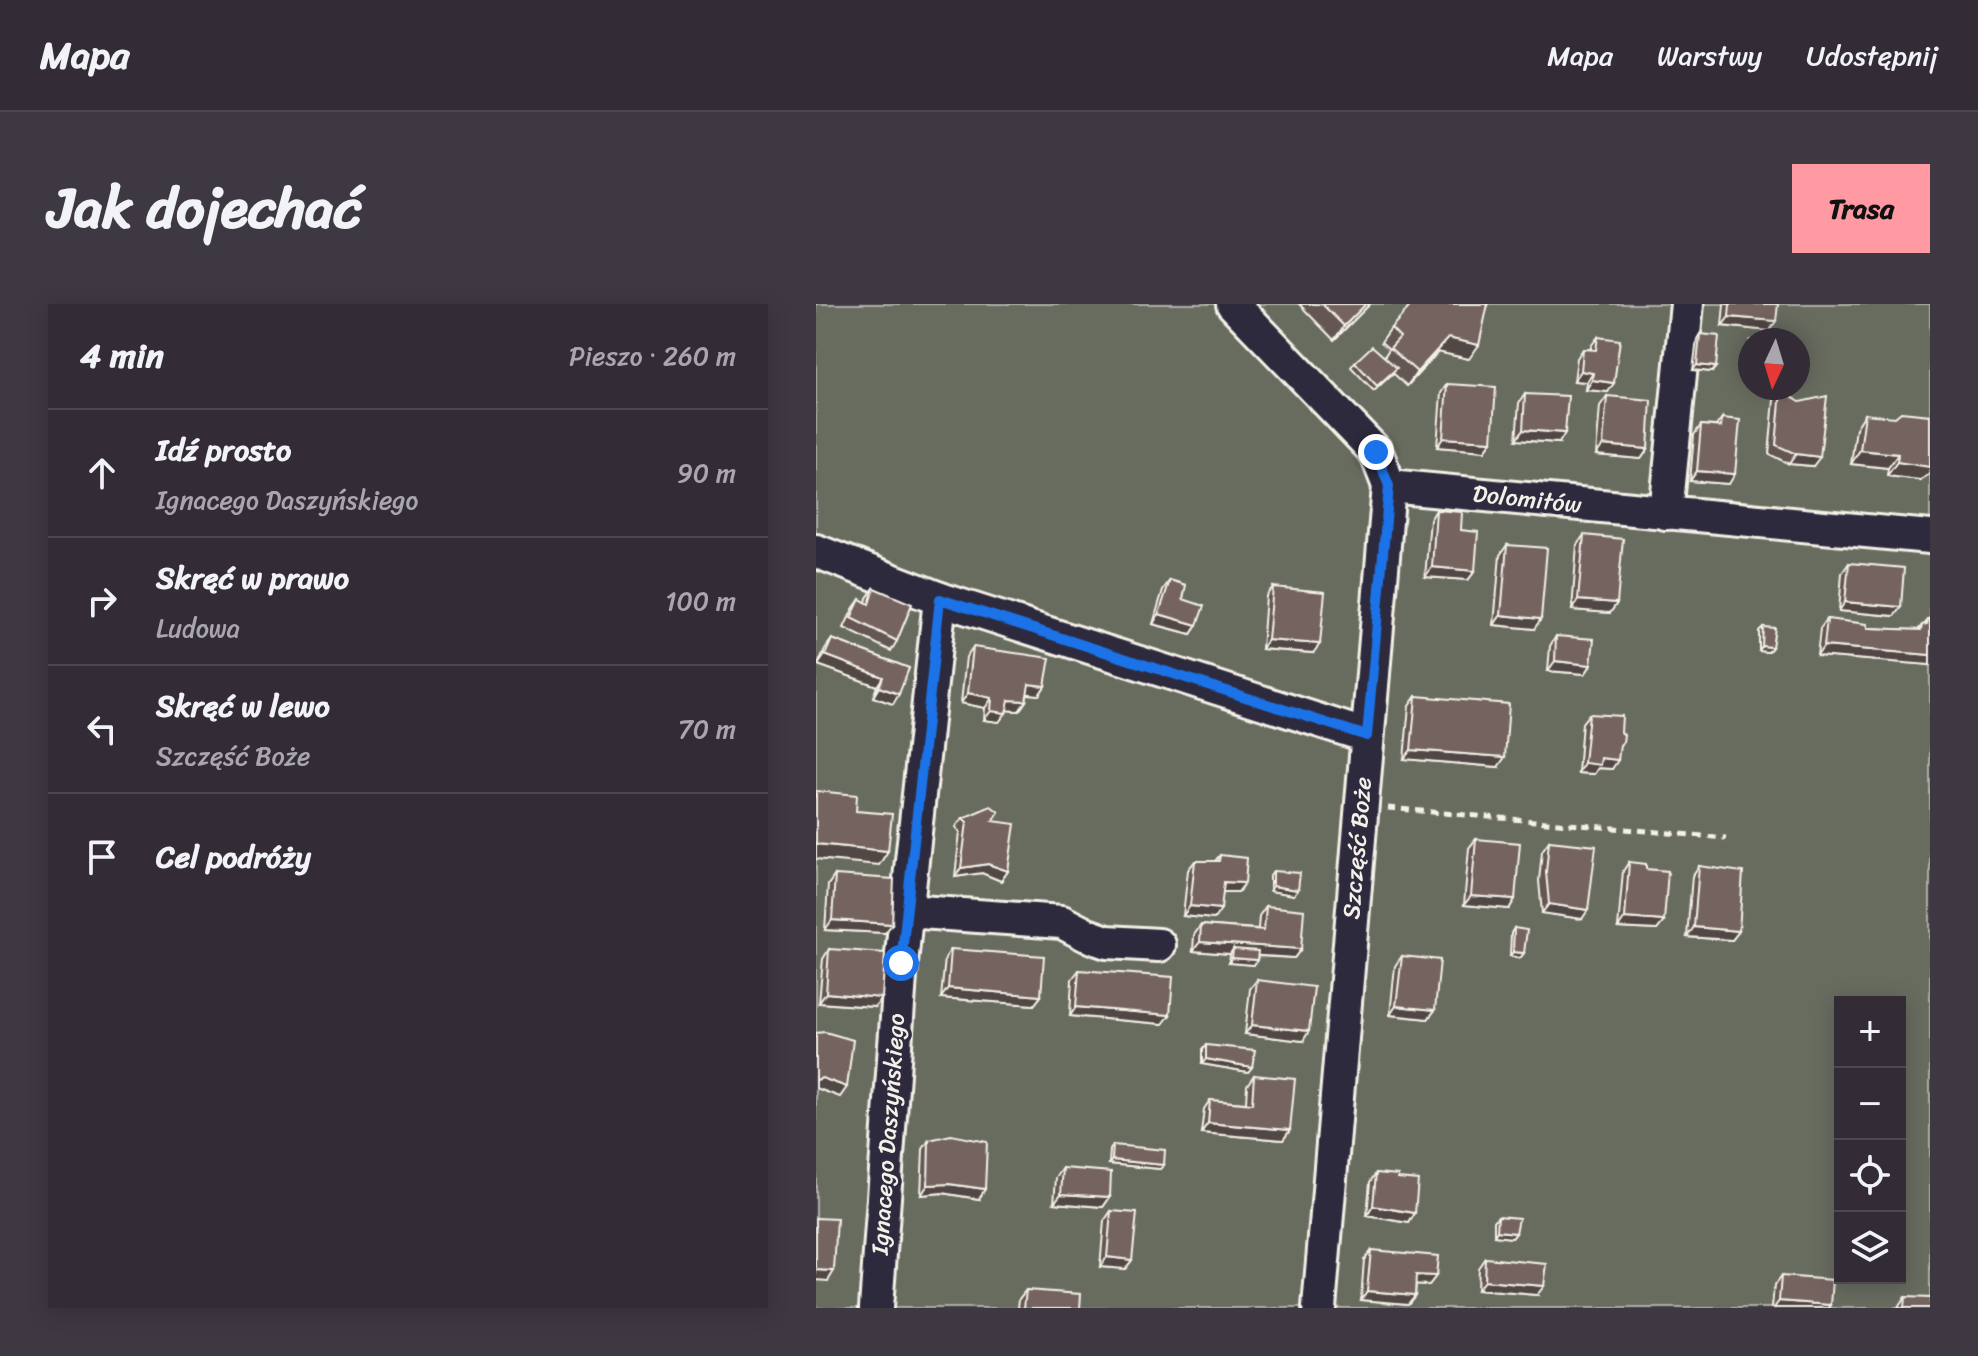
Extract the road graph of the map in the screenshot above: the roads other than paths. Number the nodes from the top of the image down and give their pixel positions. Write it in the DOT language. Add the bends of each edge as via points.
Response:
graph roads {
  1 [pos="1233,304"];
  2 [pos="1687,304"];
  3 [pos="1389,486"];
  4 [pos="1666,513"];
  5 [pos="1930,537"];
  6 [pos="816,551"];
  7 [pos="940,599"];
  8 [pos="1367,736"];
  9 [pos="906,911"];
  10 [pos="1159,945"];
  11 [pos="876,1308"];
  12 [pos="1319,1308"];
  1 -- 3 [label="street, Szczęść Boże" via="1376,452"];
  2 -- 4 [label="street"];
  3 -- 4 [label="street, Dolomitów"];
  3 -- 8 [label="street, Szczęść Boże"];
  4 -- 5 [label="street, Dolomitów"];
  6 -- 7 [label="street"];
  7 -- 8 [label="street"];
  7 -- 9 [label="street, Ignacego Daszyńskiego"];
  8 -- 12 [label="street, Szczęść Boże"];
  9 -- 10 [label="street" via="1062,922 1107,942"];
  9 -- 11 [label="street, Ignacego Daszyńskiego"];
}
